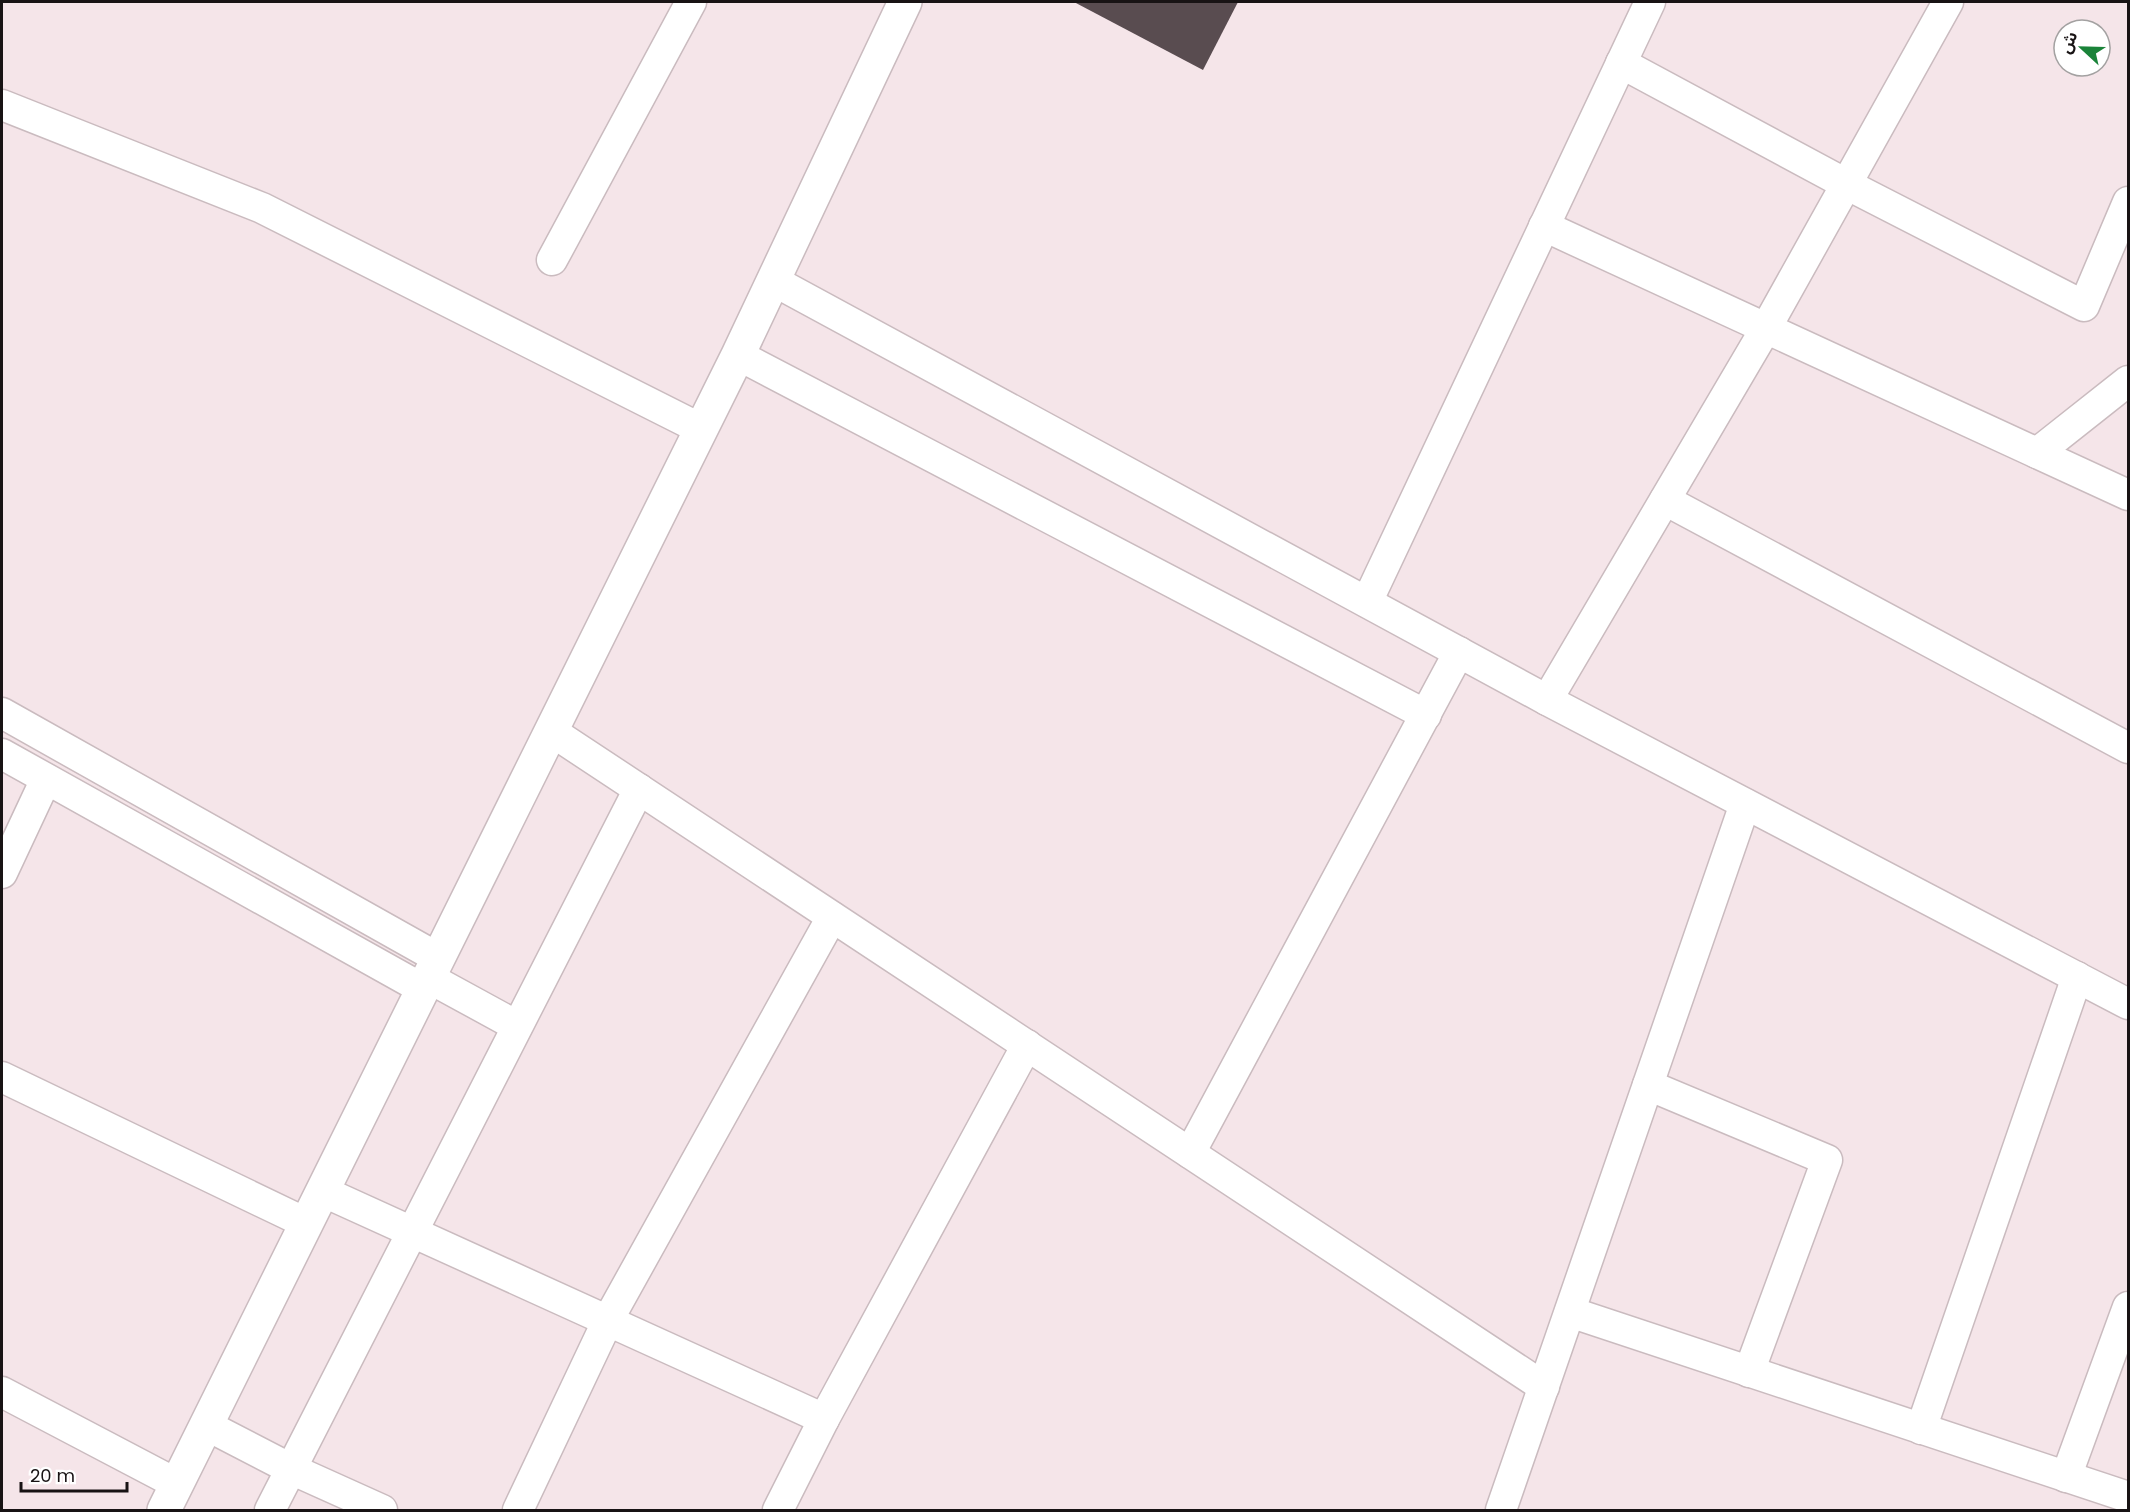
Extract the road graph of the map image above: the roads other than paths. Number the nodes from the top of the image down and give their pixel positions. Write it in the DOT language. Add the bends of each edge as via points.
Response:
graph roads {
  1 [pos="691,2"];
  2 [pos="905,2"];
  3 [pos="1650,2"];
  4 [pos="1948,2"];
  5 [pos="1621,63"];
  6 [pos="2,105"];
  7 [pos="1846,184"];
  8 [pos="2128,202"];
  9 [pos="1544,226"];
  10 [pos="552,260"];
  11 [pos="774,281"];
  12 [pos="1766,328"];
  13 [pos="738,355"];
  14 [pos="2128,381"];
  15 [pos="701,429"];
  16 [pos="2037,453"];
  17 [pos="2128,495"];
  18 [pos="1665,501"];
  19 [pos="1367,602"];
  20 [pos="1459,652"];
  21 [pos="1547,700"];
  22 [pos="2,713"];
  23 [pos="1426,715"];
  24 [pos="551,731"];
  25 [pos="2128,748"];
  26 [pos="2,754"];
  27 [pos="46,779"];
  28 [pos="639,789"];
  29 [pos="1745,804"];
  30 [pos="2,873"];
  31 [pos="832,917"];
  32 [pos="430,975"];
  33 [pos="2078,977"];
  34 [pos="2128,1002"];
  35 [pos="517,1026"];
  36 [pos="1027,1045"];
  37 [pos="2,1077"];
  38 [pos="1648,1085"];
  39 [pos="1190,1153"];
  40 [pos="322,1191"];
  41 [pos="306,1223"];
  42 [pos="413,1232"];
  43 [pos="2128,1306"];
  44 [pos="1570,1312"];
  45 [pos="608,1320"];
  46 [pos="1749,1371"];
  47 [pos="1544,1387"];
  48 [pos="2,1392"];
  49 [pos="824,1419"];
  50 [pos="206,1425"];
  51 [pos="1921,1429"];
  52 [pos="291,1469"];
  53 [pos="2066,1477"];
  54 [pos="171,1497"];
  55 [pos="2128,1497"];
  56 [pos="270,1510"];
  57 [pos="382,1510"];
  58 [pos="518,1510"];
  59 [pos="778,1510"];
  60 [pos="1502,1510"];
  1 -- 10 [label="street"];
  2 -- 11 [label="main road"];
  3 -- 5 [label="street"];
  4 -- 7 [label="street"];
  5 -- 7 [label="street"];
  5 -- 9 [label="street"];
  6 -- 15 [label="street" via="262,208"];
  7 -- 8 [label="street" via="2084,306"];
  7 -- 12 [label="street"];
  9 -- 12 [label="street"];
  9 -- 19 [label="street"];
  11 -- 13 [label="main road"];
  11 -- 19 [label="street"];
  12 -- 16 [label="street"];
  12 -- 18 [label="street"];
  13 -- 15 [label="main road"];
  13 -- 23 [label="street"];
  14 -- 16 [label="street"];
  15 -- 24 [label="main road"];
  16 -- 17 [label="street"];
  18 -- 21 [label="street"];
  18 -- 25 [label="street"];
  19 -- 20 [label="street"];
  20 -- 21 [label="street"];
  20 -- 23 [label="street"];
  21 -- 29 [label="street"];
  22 -- 32 [label="street"];
  23 -- 39 [label="street"];
  24 -- 28 [label="street"];
  24 -- 32 [label="main road"];
  26 -- 27 [label="street"];
  27 -- 30 [label="street"];
  27 -- 32 [label="street"];
  28 -- 31 [label="street"];
  28 -- 35 [label="street"];
  29 -- 33 [label="street"];
  29 -- 38 [label="street"];
  31 -- 36 [label="street"];
  31 -- 45 [label="street"];
  32 -- 35 [label="street"];
  32 -- 40 [label="main road"];
  33 -- 34 [label="street"];
  33 -- 51 [label="street"];
  35 -- 42 [label="street"];
  36 -- 39 [label="street"];
  36 -- 49 [label="street"];
  37 -- 41 [label="street"];
  38 -- 44 [label="street"];
  38 -- 46 [label="street" via="1827,1160"];
  39 -- 47 [label="street"];
  40 -- 41 [label="main road"];
  40 -- 42 [label="street"];
  41 -- 50 [label="main road"];
  42 -- 45 [label="street"];
  42 -- 52 [label="street"];
  43 -- 53 [label="street"];
  44 -- 46 [label="street"];
  44 -- 47 [label="street"];
  45 -- 49 [label="street"];
  45 -- 58 [label="street"];
  46 -- 51 [label="street"];
  47 -- 60 [label="street"];
  48 -- 54 [label="street"];
  49 -- 59 [label="street"];
  50 -- 52 [label="street"];
  50 -- 54 [label="main road"];
  51 -- 53 [label="street"];
  52 -- 56 [label="street"];
  52 -- 57 [label="street"];
  53 -- 55 [label="street"];
}
